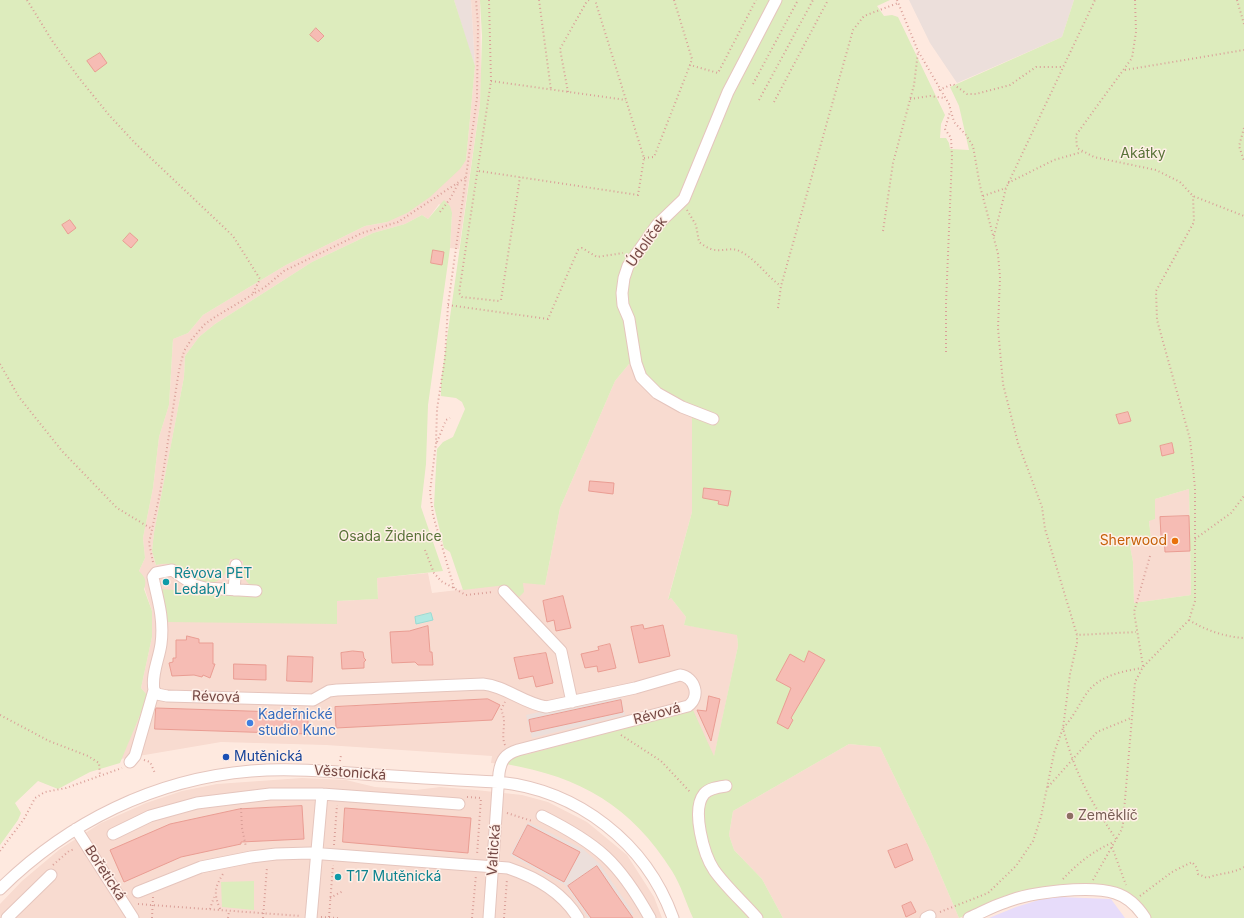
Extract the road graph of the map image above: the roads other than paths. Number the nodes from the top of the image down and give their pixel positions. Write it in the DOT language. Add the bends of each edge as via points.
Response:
graph roads {
  1 [pos="776,0"];
  2 [pos="713,419"];
  3 [pos="236,565"];
  4 [pos="234,590"];
  5 [pos="256,591"];
  6 [pos="504,591"];
  7 [pos="154,690"];
  8 [pos="572,702"];
  9 [pos="130,762"];
  10 [pos="498,782"];
  11 [pos="726,786"];
  12 [pos="322,794"];
  13 [pos="460,800"];
  14 [pos="539,819"];
  15 [pos="76,829"];
  16 [pos="113,834"];
  17 [pos="316,853"];
  18 [pos="492,866"];
  19 [pos="52,870"];
  20 [pos="0,889"];
  21 [pos="138,892"];
  22 [pos="311,917"];
  23 [pos="7,918"];
  24 [pos="133,918"];
  25 [pos="489,918"];
  26 [pos="578,918"];
  27 [pos="650,918"];
  28 [pos="673,918"];
  29 [pos="757,918"];
  30 [pos="969,918"];
  31 [pos="1145,918"];
  1 -- 2 [label="street, Údolíček" via="728,92 684,199 657,225 628,266 624,278 623,305 629,319 636,363 641,377 657,393 682,407"];
  3 -- 4 [label="street"];
  4 -- 5 [label="street"];
  4 -- 7 [label="street" via="194,585 172,570 157,573 153,577 161,611 162,642 153,679"];
  6 -- 8 [label="street" via="561,651"];
  7 -- 8 [label="street, Révová" via="157,694 167,696 308,700 337,690 483,684 546,707"];
  7 -- 9 [label="street" via="135,756"];
  8 -- 10 [label="street, Révová" via="680,675 692,681 695,694 694,700 688,706 509,753 500,765"];
  10 -- 15 [label="street, Věstonická" via="302,770 250,771 209,777 164,788 123,803"];
  10 -- 18 [label="street, Valtická"];
  10 -- 28 [label="street, Věstonická" via="548,793 602,821 644,862 660,888"];
  11 -- 29 [label="street" via="707,791 699,801 701,836 714,869"];
  12 -- 13 [label="street"];
  12 -- 16 [label="street" via="281,793 197,802 150,816"];
  12 -- 17 [label="street"];
  14 -- 27 [label="street" via="574,832 604,854 626,877"];
  15 -- 20 [label="street, Věstonická" via="46,849"];
  15 -- 24 [label="street, Bořetická"];
  17 -- 18 [label="street"];
  17 -- 21 [label="street" via="251,857 194,870"];
  17 -- 22 [label="street"];
  18 -- 25 [label="street, Valtická"];
  18 -- 26 [label="street" via="508,868 534,878 562,898"];
  19 -- 23 [label="street"];
  30 -- 31 [label="street" via="1006,901 1051,891 1115,893 1134,905"];
}
